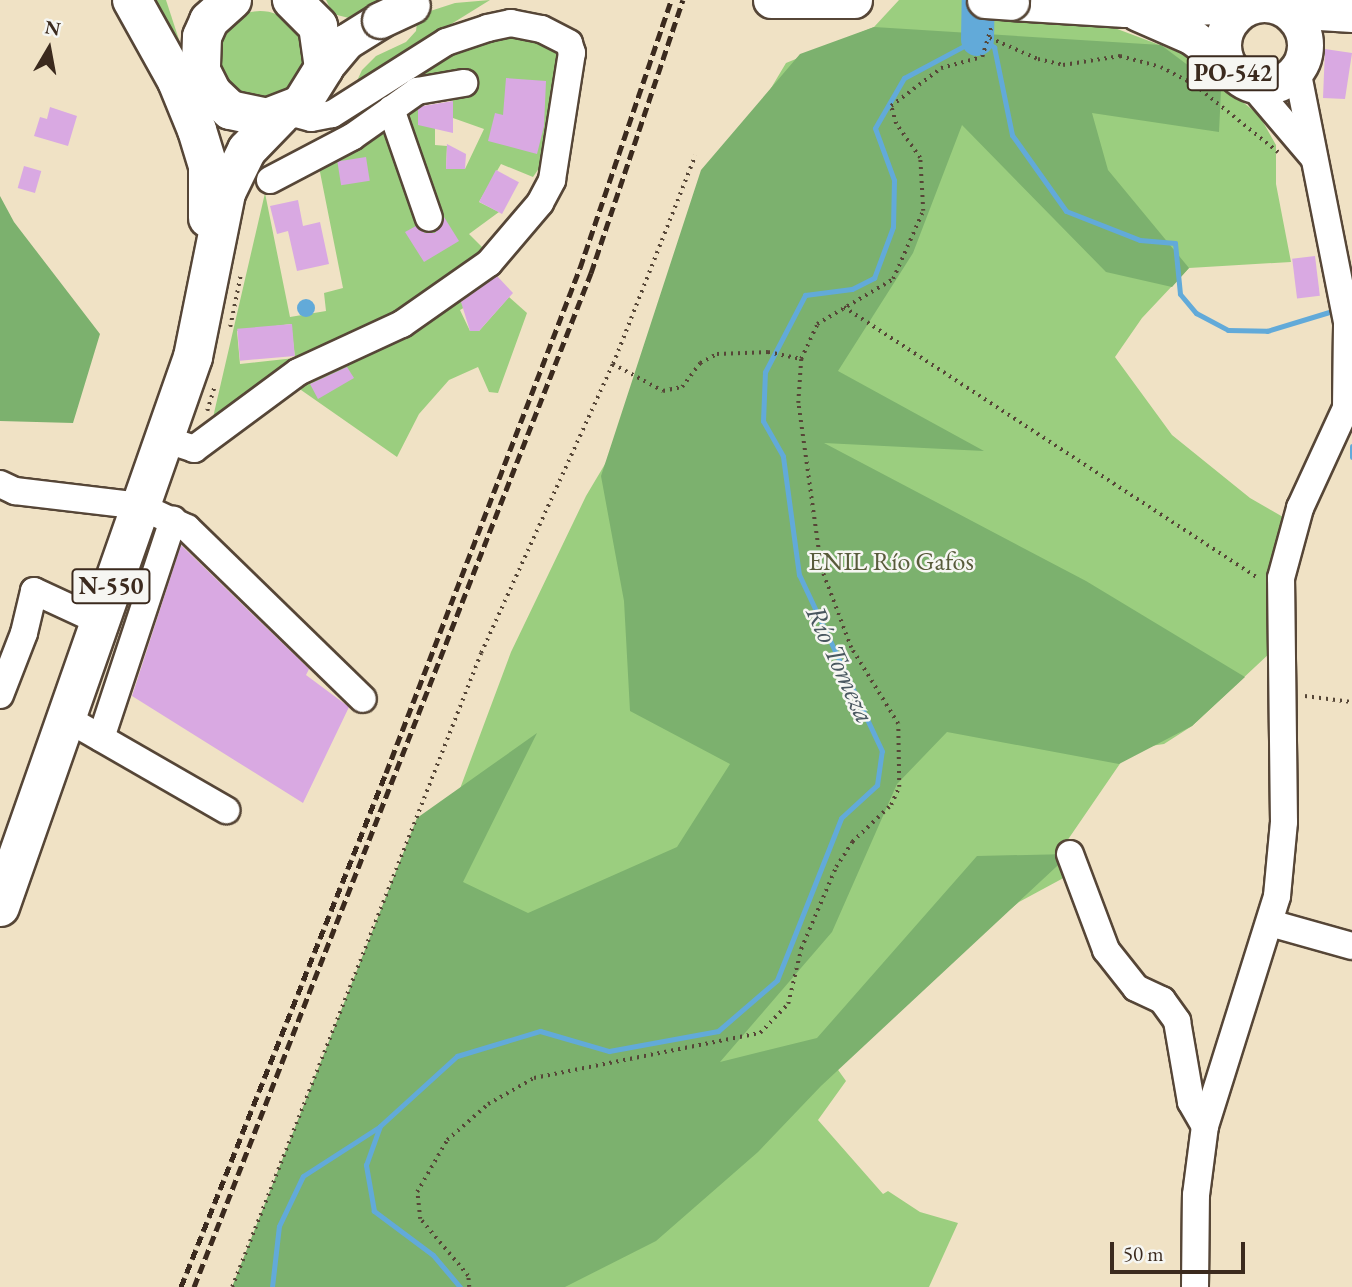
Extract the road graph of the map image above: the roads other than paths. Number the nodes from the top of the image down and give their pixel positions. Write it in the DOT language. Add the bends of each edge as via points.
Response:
graph roads {
  1 [pos="132,0"];
  2 [pos="188,0"];
  3 [pos="232,0"];
  4 [pos="771,0"];
  5 [pos="854,0"];
  6 [pos="998,1"];
  7 [pos="420,3"];
  8 [pos="1352,3"];
  9 [pos="303,4"];
  10 [pos="1125,9"];
  11 [pos="1352,14"];
  12 [pos="1298,20"];
  13 [pos="1352,33"];
  14 [pos="202,37"];
  15 [pos="1226,62"];
  16 [pos="324,68"];
  17 [pos="205,82"];
  18 [pos="464,83"];
  19 [pos="1252,85"];
  20 [pos="354,102"];
  21 [pos="284,114"];
  22 [pos="381,116"];
  23 [pos="1314,158"];
  24 [pos="270,180"];
  25 [pos="226,193"];
  26 [pos="429,218"];
  27 [pos="215,328"];
  28 [pos="164,439"];
  29 [pos="0,484"];
  30 [pos="156,513"];
  31 [pos="99,621"];
  32 [pos="0,695"];
  33 [pos="363,699"];
  34 [pos="65,718"];
  35 [pos="101,738"];
  36 [pos="226,810"];
  37 [pos="1070,854"];
  38 [pos="0,907"];
  39 [pos="1270,923"];
  40 [pos="1352,946"];
  41 [pos="1205,1126"];
  42 [pos="1195,1287"];
  1 -- 27 [label="highway" via="177,81 208,166 210,193 198,285"];
  2 -- 14 [label="highway"];
  3 -- 14 [label="highway" via="209,21"];
  4 -- 5 [label="main road"];
  6 -- 10 [label="main road"];
  7 -- 16 [label="main road, bridge" via="347,41"];
  8 -- 12 [label="street"];
  9 -- 16 [label="highway" via="323,40"];
  10 -- 12 [label="main road"];
  10 -- 15 [label="main road" via="1191,36"];
  11 -- 12 [label="main road, PO-542"];
  12 -- 13 [label="main road, PO-542" via="1324,36"];
  12 -- 15 [label="main road, PO-542" via="1226,28"];
  12 -- 19 [label="main road, PO-542" via="1277,85"];
  12 -- 23 [label="street"];
  14 -- 17 [label="highway, N-550" via="199,60"];
  15 -- 19 [label="main road, PO-542"];
  16 -- 21 [label="highway, N-550" via="312,94"];
  17 -- 21 [label="highway" via="230,110 254,117"];
  17 -- 25 [label="highway, N-550"];
  18 -- 22 [label="street" via="417,91"];
  19 -- 23 [label="street"];
  20 -- 21 [label="street" via="321,117"];
  20 -- 22 [label="street"];
  20 -- 28 [label="street" via="434,48 488,27 511,23 541,29 569,43 572,53 552,180 540,203 489,263 401,324 299,372 194,449"];
  21 -- 25 [label="highway, N-550" via="247,150"];
  22 -- 24 [label="street"];
  22 -- 26 [label="street"];
  23 -- 39 [label="street" via="1347,322 1346,398 1300,508 1282,578 1284,822 1278,896"];
  25 -- 27 [label="highway, N-550"];
  27 -- 28 [label="highway, N-550"];
  28 -- 30 [label="highway, N-550"];
  29 -- 30 [label="street" via="15,491"];
  30 -- 31 [label="highway, N-550"];
  30 -- 33 [label="street" via="187,528"];
  30 -- 35 [label="street"];
  31 -- 32 [label="street" via="34,591 24,633"];
  31 -- 34 [label="highway, N-550"];
  34 -- 35 [label="street"];
  34 -- 38 [label="highway, N-550"];
  35 -- 36 [label="street"];
  37 -- 41 [label="street" via="1105,950 1136,988 1162,1000 1177,1021 1191,1102"];
  39 -- 40 [label="street"];
  39 -- 41 [label="street"];
  41 -- 42 [label="street" via="1196,1195"];
}
